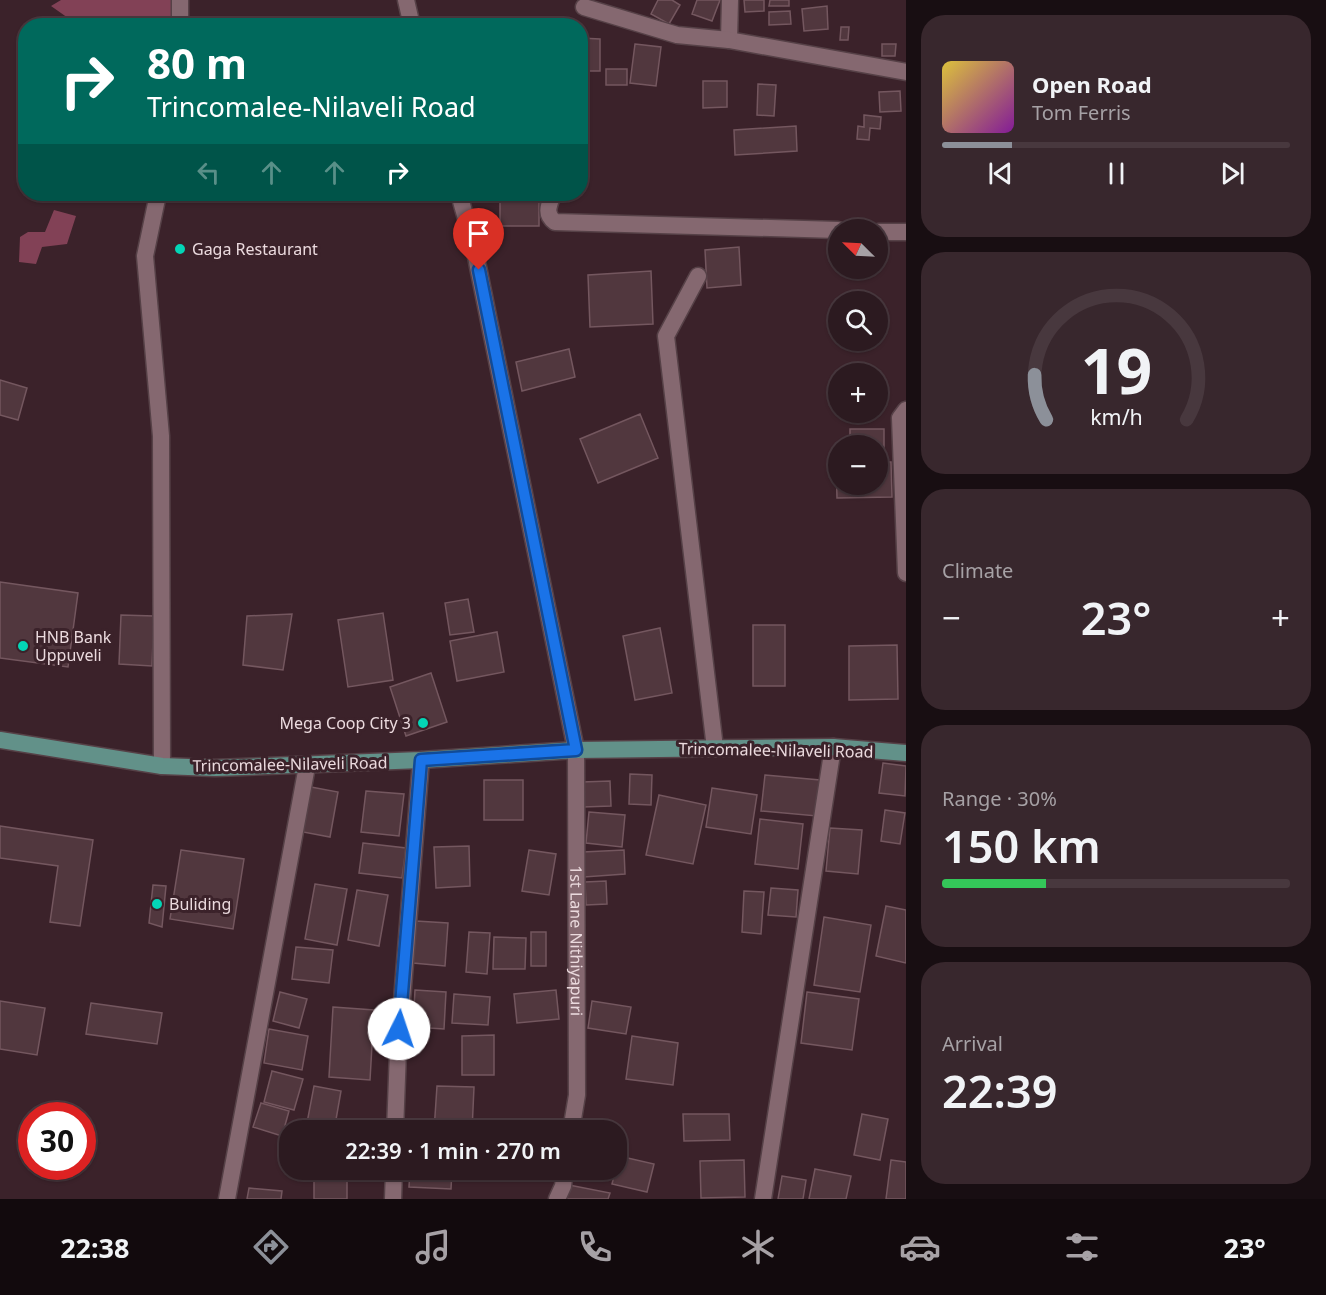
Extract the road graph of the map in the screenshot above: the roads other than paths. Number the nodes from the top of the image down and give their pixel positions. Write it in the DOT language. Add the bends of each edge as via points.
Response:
graph roads {
  1 [pos="180,0"];
  2 [pos="406,0"];
  3 [pos="730,0"];
  4 [pos="584,7"];
  5 [pos="180,18"];
  6 [pos="409,18"];
  7 [pos="729,40"];
  8 [pos="906,72"];
  9 [pos="157,201"];
  10 [pos="461,201"];
  11 [pos="550,201"];
  12 [pos="828,231"];
  13 [pos="888,232"];
  14 [pos="906,232"];
  15 [pos="698,276"];
  16 [pos="906,410"];
  17 [pos="906,573"];
  18 [pos="0,740"];
  19 [pos="833,747"];
  20 [pos="715,748"];
  21 [pos="576,750"];
  22 [pos="906,753"];
  23 [pos="421,760"];
  24 [pos="162,766"];
  25 [pos="307,766"];
  26 [pos="395,1120"];
  27 [pos="573,1120"];
  28 [pos="393,1180"];
  29 [pos="564,1180"];
  30 [pos="227,1199"];
  31 [pos="393,1199"];
  32 [pos="557,1199"];
  33 [pos="763,1199"];
  1 -- 5 [label="street"];
  2 -- 6 [label="street"];
  3 -- 7 [label="street"];
  4 -- 7 [label="street" via="677,35"];
  7 -- 8 [label="street"];
  9 -- 24 [label="street" via="145,256 161,436"];
  10 -- 21 [label="street, 1st Lane Nithiyapuri" via="474,247"];
  11 -- 12 [label="street" via="547,213 555,222"];
  13 -- 14 [label="street"];
  15 -- 20 [label="street" via="666,336"];
  16 -- 17 [label="street" via="900,418"];
  18 -- 24 [label="main road, Trincomalee-Nilaveli Road"];
  19 -- 20 [label="main road, Trincomalee-Nilaveli Road"];
  19 -- 22 [label="main road, Trincomalee-Nilaveli Road"];
  19 -- 33 [label="street"];
  20 -- 21 [label="main road, Trincomalee-Nilaveli Road"];
  21 -- 23 [label="main road, Trincomalee-Nilaveli Road"];
  21 -- 27 [label="street, 1st Lane Nithiyapuri" via="577,1095"];
  23 -- 25 [label="main road, Trincomalee-Nilaveli Road"];
  23 -- 26 [label="street"];
  24 -- 25 [label="main road, Trincomalee-Nilaveli Road"];
  25 -- 30 [label="street"];
  28 -- 31 [label="street"];
  29 -- 32 [label="street"];
}
